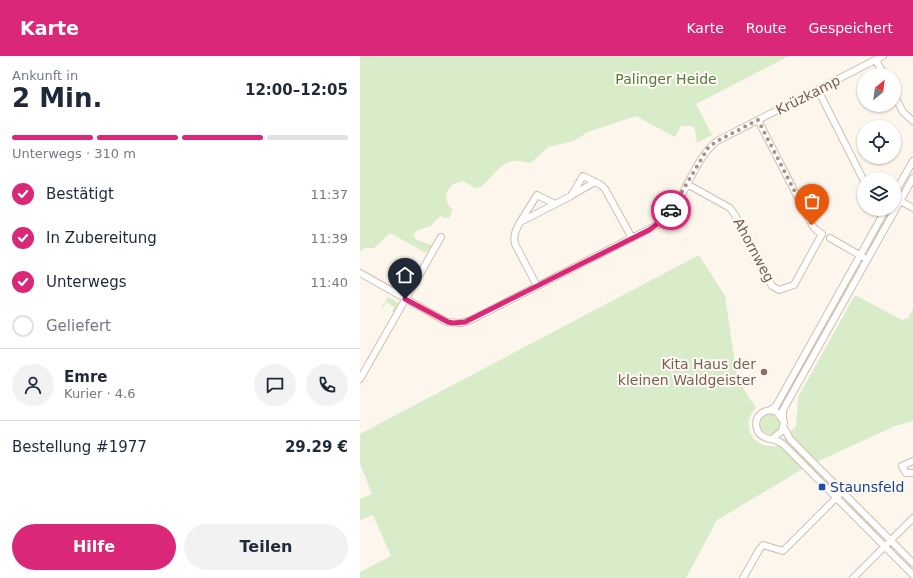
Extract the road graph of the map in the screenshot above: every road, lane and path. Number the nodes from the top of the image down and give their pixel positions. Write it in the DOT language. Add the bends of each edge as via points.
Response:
graph roads {
  1 [pos="883,56"];
  2 [pos="876,60"];
  3 [pos="880,68"];
  4 [pos="818,90"];
  5 [pos="901,108"];
  6 [pos="758,120"];
  7 [pos="913,121"];
  8 [pos="913,161"];
  9 [pos="859,172"];
  10 [pos="913,178"];
  11 [pos="595,182"];
  12 [pos="901,183"];
  13 [pos="687,184"];
  14 [pos="571,196"];
  15 [pos="901,199"];
  16 [pos="901,202"];
  17 [pos="555,204"];
  18 [pos="913,208"];
  19 [pos="882,216"];
  20 [pos="891,216"];
  21 [pos="520,222"];
  22 [pos="826,236"];
  23 [pos="441,237"];
  24 [pos="632,238"];
  25 [pos="860,255"];
  26 [pos="867,259"];
  27 [pos="360,273"];
  28 [pos="537,286"];
  29 [pos="405,299"];
  30 [pos="360,379"];
  31 [pos="770,410"];
  32 [pos="783,419"];
  33 [pos="784,428"];
  34 [pos="773,438"];
  35 [pos="913,461"];
  36 [pos="913,473"];
  37 [pos="842,491"];
  38 [pos="836,498"];
  39 [pos="913,518"];
  40 [pos="891,540"];
  41 [pos="885,546"];
  42 [pos="913,562"];
  43 [pos="913,575"];
  44 [pos="743,578"];
  45 [pos="853,578"];
  1 -- 2 [label="street, Krüzkamp"];
  2 -- 3 [label="street"];
  2 -- 4 [label="street, Krüzkamp"];
  4 -- 6 [label="street, Krüzkamp"];
  4 -- 9 [label="street"];
  5 -- 7 [label="street"];
  6 -- 13 [label="street, Krüzkamp" via="708,148"];
  6 -- 22 [label="street" via="812,225"];
  8 -- 12 [label="street"];
  10 -- 15 [label="street"];
  11 -- 14 [label="street"];
  11 -- 14 [label="street" via="583,176"];
  11 -- 24 [label="street" via="605,189"];
  13 -- 22 [label="street, Ahornweg" via="730,208 775,289 794,285"];
  13 -- 24 [label="street, Krüzkamp" via="664,219"];
  14 -- 17 [label="street"];
  16 -- 18 [label="street"];
  17 -- 21 [label="street"];
  17 -- 21 [label="street" via="537,195"];
  19 -- 25 [label="street"];
  20 -- 26 [label="street"];
  21 -- 28 [label="street" via="514,236 515,244"];
  22 -- 25 [label="street"];
  23 -- 29 [label="street"];
  24 -- 28 [label="street, Krüzkamp"];
  25 -- 26 [label="street"];
  25 -- 31 [label="street" via="776,406"];
  26 -- 32 [label="street" via="783,410"];
  27 -- 29 [label="street, Krüzkamp"];
  28 -- 29 [label="street, Krüzkamp" via="471,320 460,323 448,322"];
  29 -- 30 [label="street"];
  31 -- 32 [label="street" via="777,412"];
  31 -- 34 [label="street" via="759,416 756,425 760,434"];
  32 -- 33 [label="street"];
  33 -- 34 [label="street"];
  33 -- 37 [label="street" via="790,439"];
  34 -- 38 [label="street" via="784,445"];
  35 -- 36 [label="street" via="902,466 906,473"];
  37 -- 38 [label="street"];
  37 -- 40 [label="street"];
  38 -- 41 [label="street"];
  38 -- 44 [label="street" via="782,551 763,546"];
  39 -- 40 [label="street"];
  40 -- 41 [label="street"];
  40 -- 42 [label="street"];
  41 -- 43 [label="street"];
  41 -- 45 [label="street"];
}
